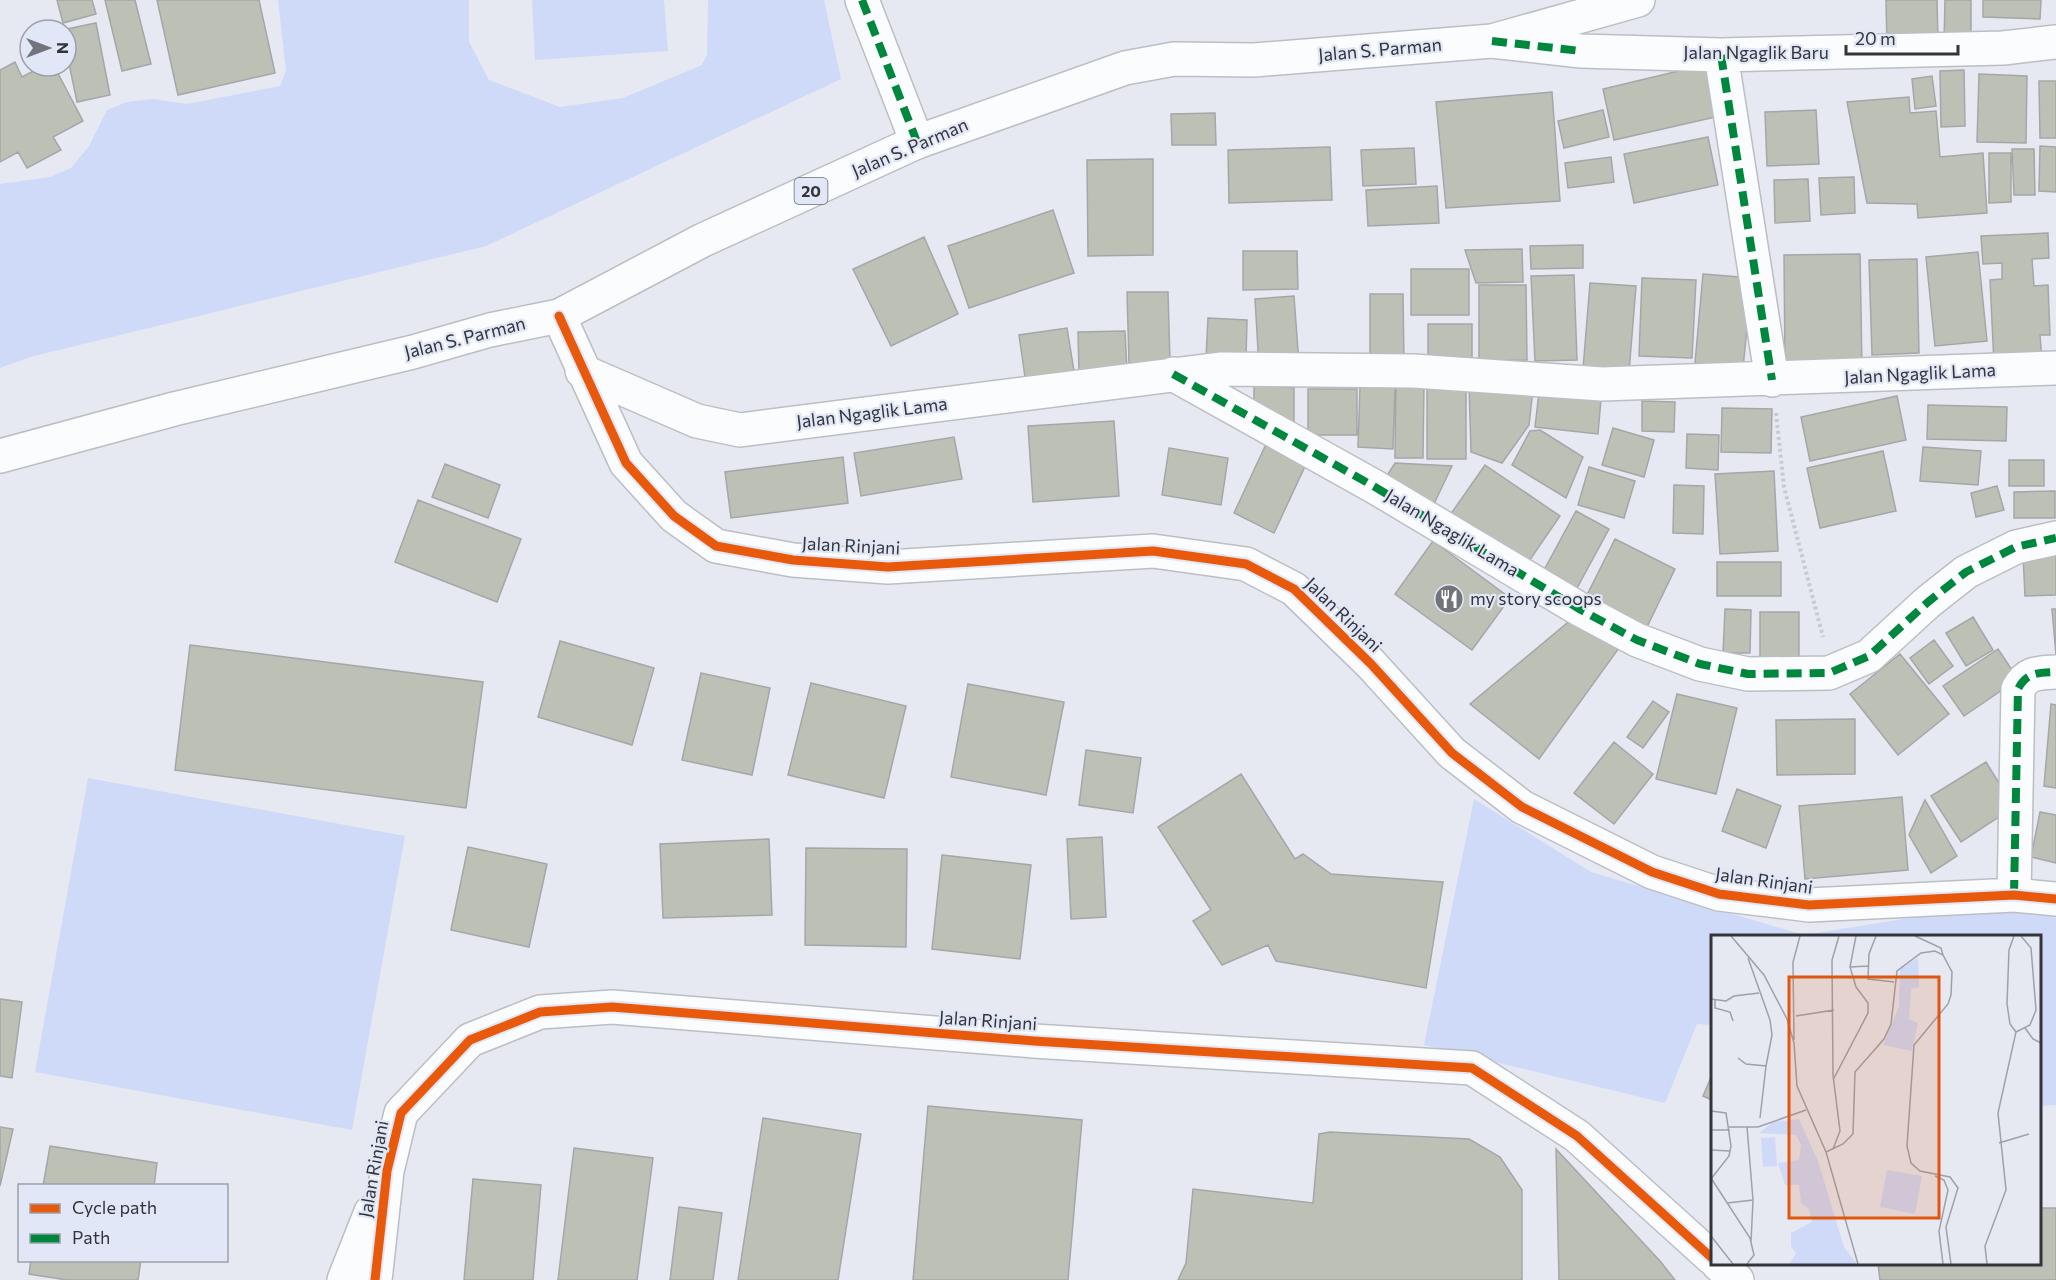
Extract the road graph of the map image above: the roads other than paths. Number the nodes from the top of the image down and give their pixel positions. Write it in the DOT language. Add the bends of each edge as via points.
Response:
graph roads {
  1 [pos="862,0"];
  2 [pos="1638,0"];
  3 [pos="1492,41"];
  4 [pos="2056,42"];
  5 [pos="1721,55"];
  6 [pos="917,142"];
  7 [pos="559,316"];
  8 [pos="2056,368"];
  9 [pos="582,371"];
  10 [pos="1173,374"];
  11 [pos="1772,380"];
  12 [pos="0,456"];
  13 [pos="2056,538"];
  14 [pos="2056,672"];
  15 [pos="2014,895"];
  16 [pos="2056,899"];
  17 [pos="387,1171"];
  18 [pos="1711,1256"];
  19 [pos="1720,1265"];
  20 [pos="344,1280"];
  21 [pos="375,1280"];
  22 [pos="1737,1280"];
  1 -- 6 [label="main road"];
  2 -- 3 [label="main road, Jalan S. Parman / 20"];
  3 -- 5 [label="main road, Jalan Ngaglik Baru" via="1581,51"];
  3 -- 6 [label="main road, Jalan S. Parman / 20" via="1254,60 1164,61 1125,68"];
  4 -- 5 [label="main road, Jalan Ngaglik Baru" via="2003,48"];
  5 -- 11 [label="main road"];
  6 -- 7 [label="main road, Jalan S. Parman / 20" via="703,240"];
  7 -- 9 [label="main road, Jalan Rinjani"];
  7 -- 12 [label="main road, Jalan S. Parman / 20" via="174,409"];
  8 -- 11 [label="main road, Jalan Ngaglik Lama"];
  9 -- 10 [label="main road, Jalan Ngaglik Lama" via="697,421 740,430"];
  9 -- 15 [label="main road, Jalan Rinjani" via="626,463 674,516 716,546 793,560 888,567 1153,551 1246,564 1294,589 1371,664 1452,753 1522,807 1652,872 1719,894 1809,905"];
  10 -- 11 [label="main road, Jalan Ngaglik Lama" via="1220,369 1414,371 1602,384"];
  10 -- 13 [label="main road, Jalan Ngaglik Lama" via="1637,640 1700,664 1748,674 1829,673 1869,656 1966,572 2016,548"];
  14 -- 15 [label="main road" via="2034,673 2024,678 2018,689"];
  15 -- 16 [label="main road, Jalan Rinjani"];
  17 -- 18 [label="main road, Jalan Rinjani" via="401,1113 470,1040 540,1012 612,1007 1034,1041 1472,1068 1577,1136"];
  17 -- 20 [label="main road"];
  17 -- 21 [label="main road, Jalan Rinjani"];
  19 -- 22 [label="main road"];
}
